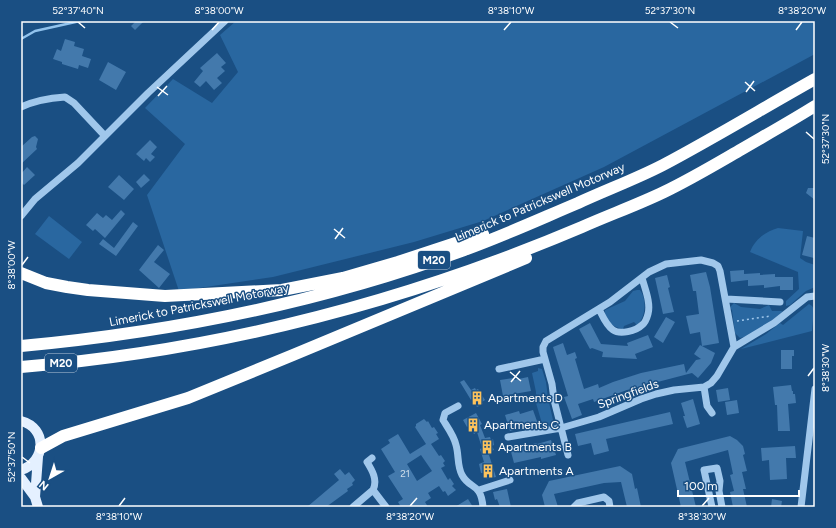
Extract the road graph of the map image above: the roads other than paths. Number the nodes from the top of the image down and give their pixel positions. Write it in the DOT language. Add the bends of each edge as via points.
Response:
graph roads {
  1 [pos="225,21"];
  2 [pos="815,79"];
  3 [pos="815,106"];
  4 [pos="21,107"];
  5 [pos="105,136"];
  6 [pos="630,180"];
  7 [pos="662,193"];
  8 [pos="21,216"];
  9 [pos="21,273"];
  10 [pos="642,278"];
  11 [pos="815,296"];
  12 [pos="726,299"];
  13 [pos="780,302"];
  14 [pos="599,309"];
  15 [pos="21,346"];
  16 [pos="734,347"];
  17 [pos="545,359"];
  18 [pos="21,367"];
  19 [pos="499,369"];
  20 [pos="704,387"];
  21 [pos="815,389"];
  22 [pos="458,406"];
  23 [pos="712,413"];
  24 [pos="22,419"];
  25 [pos="561,428"];
  26 [pos="508,437"];
  27 [pos="39,452"];
  28 [pos="568,455"];
  29 [pos="372,458"];
  30 [pos="21,470"];
  31 [pos="21,478"];
  32 [pos="510,480"];
  33 [pos="373,490"];
  34 [pos="479,490"];
  35 [pos="35,497"];
  36 [pos="38,507"];
  37 [pos="353,507"];
  38 [pos="386,507"];
  39 [pos="483,507"];
  40 [pos="574,507"];
  41 [pos="610,507"];
  42 [pos="712,507"];
  43 [pos="722,507"];
  44 [pos="801,507"];
  1 -- 5 [label="street"];
  2 -- 6 [label="highway, Limerick to Patrickswell Motorway / M20" via="663,165"];
  3 -- 7 [label="highway, M20"];
  4 -- 5 [label="street" via="65,97"];
  5 -- 8 [label="street"];
  6 -- 9 [label="highway, M20" via="522,222 406,260 343,278 282,290 164,296 66,287"];
  6 -- 15 [label="highway, Limerick to Patrickswell Motorway / M20" via="464,250 334,291 241,314 167,328"];
  7 -- 18 [label="highway, M20" via="451,278 378,301 233,337 134,355"];
  7 -- 27 [label="highway, M20" via="614,222 188,398 63,436"];
  10 -- 12 [label="street" via="666,264 708,261 718,266"];
  10 -- 14 [label="street"];
  10 -- 14 [label="street" via="649,307 641,326 621,332 615,331 607,324"];
  11 -- 16 [label="street" via="807,297 759,333"];
  12 -- 13 [label="street"];
  12 -- 16 [label="street"];
  14 -- 17 [label="street" via="546,341 543,347"];
  16 -- 20 [label="street" via="717,376"];
  17 -- 19 [label="street"];
  17 -- 25 [label="street"];
  20 -- 23 [label="street" via="707,406"];
  20 -- 25 [label="street, Springfields" via="656,394 599,417"];
  21 -- 44 [label="street"];
  22 -- 34 [label="street" via="445,414 443,420 456,445 462,476"];
  24 -- 27 [label="main road" via="37,433 40,440"];
  25 -- 26 [label="street, Springfields"];
  25 -- 28 [label="street"];
  27 -- 30 [label="main road" via="34,462"];
  27 -- 35 [label="main road"];
  29 -- 33 [label="street" via="367,462 374,476"];
  31 -- 35 [label="main road"];
  32 -- 34 [label="street"];
  33 -- 37 [label="street"];
  33 -- 38 [label="street"];
  34 -- 39 [label="street"];
  35 -- 36 [label="main road"];
  40 -- 41 [label="street" via="578,503 604,497"];
  42 -- 43 [label="street" via="704,470 717,468"];
}
